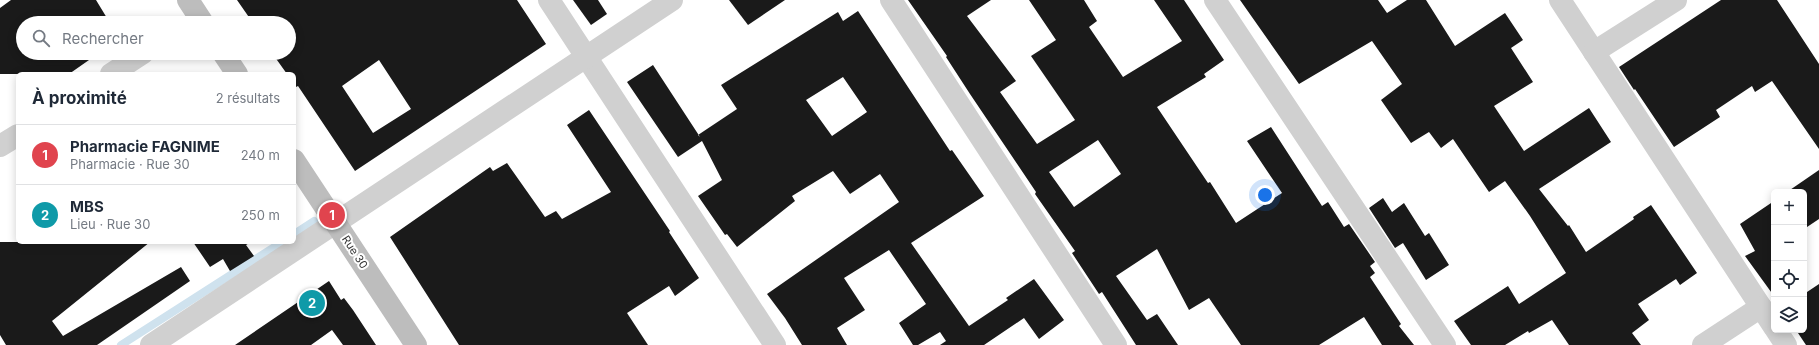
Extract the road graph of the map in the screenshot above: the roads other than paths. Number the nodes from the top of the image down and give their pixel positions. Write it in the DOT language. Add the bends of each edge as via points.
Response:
graph roads {
  1 [pos="549,0"];
  2 [pos="672,0"];
  3 [pos="891,0"];
  4 [pos="1215,0"];
  5 [pos="1560,0"];
  6 [pos="1676,0"];
  7 [pos="1594,52"];
  8 [pos="587,57"];
  9 [pos="132,60"];
  10 [pos="228,60"];
  11 [pos="114,72"];
  12 [pos="236,72"];
  13 [pos="16,136"];
  14 [pos="0,146"];
  15 [pos="296,163"];
  16 [pos="336,223"];
  17 [pos="1761,307"];
  18 [pos="1771,322"];
  19 [pos="1778,333"];
  20 [pos="151,345"];
  21 [pos="416,345"];
  22 [pos="775,345"];
  23 [pos="1116,345"];
  24 [pos="1445,345"];
  25 [pos="1703,345"];
  26 [pos="1786,345"];
  1 -- 8 [label="street"];
  2 -- 8 [label="street"];
  3 -- 23 [label="street"];
  4 -- 24 [label="street"];
  5 -- 7 [label="street"];
  6 -- 7 [label="street"];
  7 -- 17 [label="street"];
  8 -- 16 [label="street"];
  8 -- 22 [label="street"];
  9 -- 11 [label="street"];
  10 -- 12 [label="main road"];
  13 -- 14 [label="street"];
  15 -- 16 [label="main road, Rue 30"];
  16 -- 20 [label="street"];
  16 -- 21 [label="main road, Rue 30"];
  17 -- 18 [label="street"];
  17 -- 25 [label="street"];
  19 -- 26 [label="street"];
}
